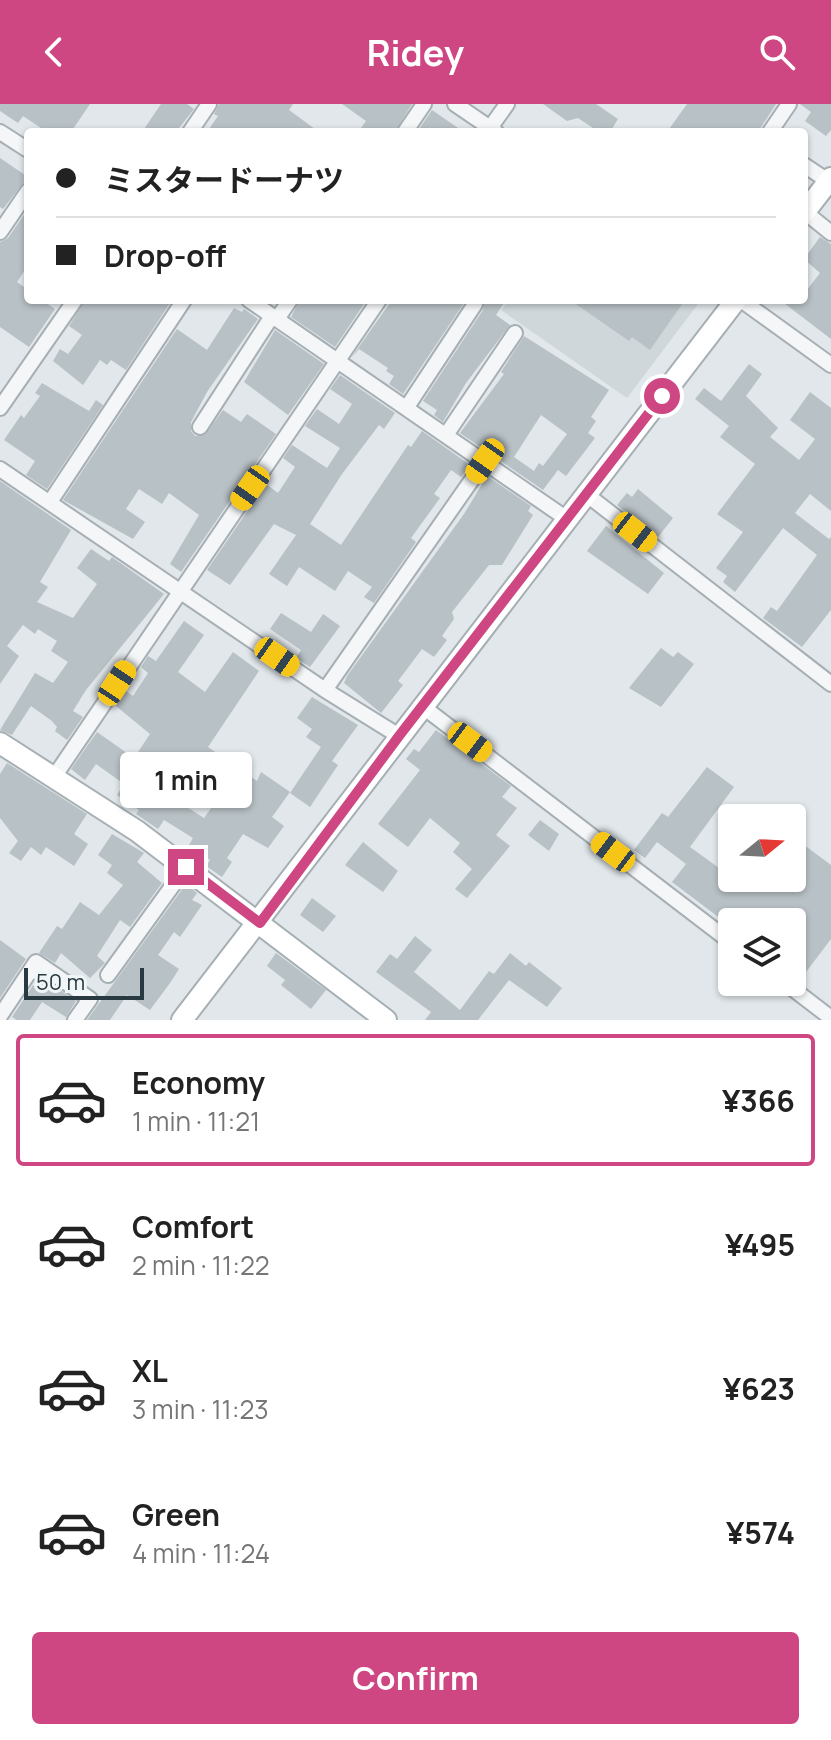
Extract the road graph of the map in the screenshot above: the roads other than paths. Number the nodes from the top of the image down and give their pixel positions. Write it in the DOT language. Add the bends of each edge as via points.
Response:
graph roads {
  1 [pos="209,104"];
  2 [pos="424,104"];
  3 [pos="455,104"];
  4 [pos="507,104"];
  5 [pos="789,104"];
  6 [pos="193,128"];
  7 [pos="408,128"];
  8 [pos="489,128"];
  9 [pos="493,128"];
  10 [pos="773,128"];
  11 [pos="0,132"];
  12 [pos="24,147"];
  13 [pos="808,167"];
  14 [pos="830,180"];
  15 [pos="24,197"];
  16 [pos="808,207"];
  17 [pos="808,215"];
  18 [pos="0,232"];
  19 [pos="831,233"];
  20 [pos="72,304"];
  21 [pos="181,304"];
  22 [pos="255,304"];
  23 [pos="287,304"];
  24 [pos="376,304"];
  25 [pos="475,304"];
  26 [pos="736,304"];
  27 [pos="745,304"];
  28 [pos="275,318"];
  29 [pos="515,333"];
  30 [pos="338,361"];
  31 [pos="831,365"];
  32 [pos="407,407"];
  33 [pos="0,408"];
  34 [pos="200,427"];
  35 [pos="446,435"];
  36 [pos="485,461"];
  37 [pos="0,469"];
  38 [pos="586,494"];
  39 [pos="50,502"];
  40 [pos="567,519"];
  41 [pos="179,589"];
  42 [pos="831,684"];
  43 [pos="325,690"];
  44 [pos="422,706"];
  45 [pos="399,736"];
  46 [pos="0,743"];
  47 [pos="54,777"];
  48 [pos="186,867"];
  49 [pos="260,923"];
  50 [pos="718,932"];
  51 [pos="108,975"];
  52 [pos="803,996"];
  53 [pos="825,1013"];
  54 [pos="0,1016"];
  55 [pos="75,1020"];
  56 [pos="182,1020"];
  57 [pos="386,1020"];
  1 -- 6 [label="street"];
  2 -- 7 [label="street"];
  3 -- 8 [label="street"];
  4 -- 9 [label="street"];
  5 -- 10 [label="street"];
  11 -- 12 [label="street"];
  13 -- 14 [label="street"];
  14 -- 16 [label="street"];
  15 -- 18 [label="street"];
  17 -- 19 [label="street"];
  20 -- 33 [label="street"];
  21 -- 39 [label="street"];
  22 -- 28 [label="street"];
  23 -- 28 [label="street"];
  24 -- 30 [label="street"];
  25 -- 32 [label="street"];
  26 -- 38 [label="street"];
  27 -- 31 [label="street"];
  28 -- 30 [label="street"];
  28 -- 34 [label="street"];
  29 -- 35 [label="street"];
  30 -- 32 [label="street"];
  30 -- 41 [label="street"];
  32 -- 35 [label="street"];
  35 -- 36 [label="street"];
  36 -- 40 [label="street"];
  36 -- 43 [label="street"];
  37 -- 39 [label="street"];
  38 -- 40 [label="street"];
  38 -- 42 [label="street"];
  39 -- 41 [label="street"];
  40 -- 44 [label="street"];
  41 -- 43 [label="street"];
  41 -- 47 [label="street"];
  43 -- 45 [label="street"];
  44 -- 45 [label="street"];
  44 -- 50 [label="street"];
  45 -- 49 [label="street"];
  46 -- 47 [label="street"];
  47 -- 48 [label="street"];
  48 -- 49 [label="street"];
  48 -- 51 [label="street"];
  49 -- 56 [label="street"];
  49 -- 57 [label="street"];
  52 -- 53 [label="street"];
  54 -- 55 [label="street" via="36,962 90,999"];
}
